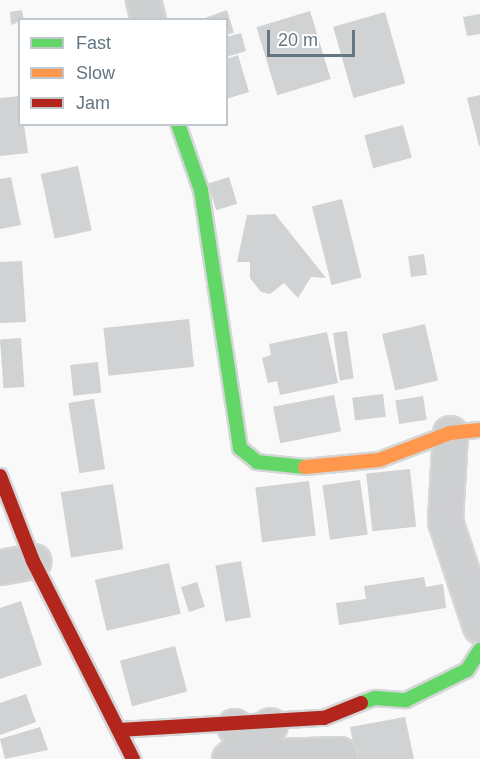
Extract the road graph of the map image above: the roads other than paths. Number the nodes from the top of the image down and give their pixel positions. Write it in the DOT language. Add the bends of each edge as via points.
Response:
graph roads {
  1 [pos="143,0"];
  2 [pos="148,18"];
  3 [pos="179,126"];
  4 [pos="465,431"];
  5 [pos="0,476"];
  6 [pos="33,561"];
  7 [pos="0,567"];
  8 [pos="480,626"];
  9 [pos="480,650"];
  10 [pos="119,730"];
  11 [pos="247,737"];
  12 [pos="133,759"];
  13 [pos="340,759"];
  1 -- 2 [label="street"];
  3 -- 4 [label="street" via="201,190 240,448 257,462 306,467 379,460"];
  4 -- 8 [label="street" via="445,521"];
  5 -- 6 [label="street"];
  6 -- 7 [label="street"];
  6 -- 10 [label="street"];
  9 -- 11 [label="street" via="467,670 406,700 375,698 324,718"];
  10 -- 11 [label="street"];
  10 -- 12 [label="street"];
  11 -- 13 [label="street" via="275,756 339,754"];
}
